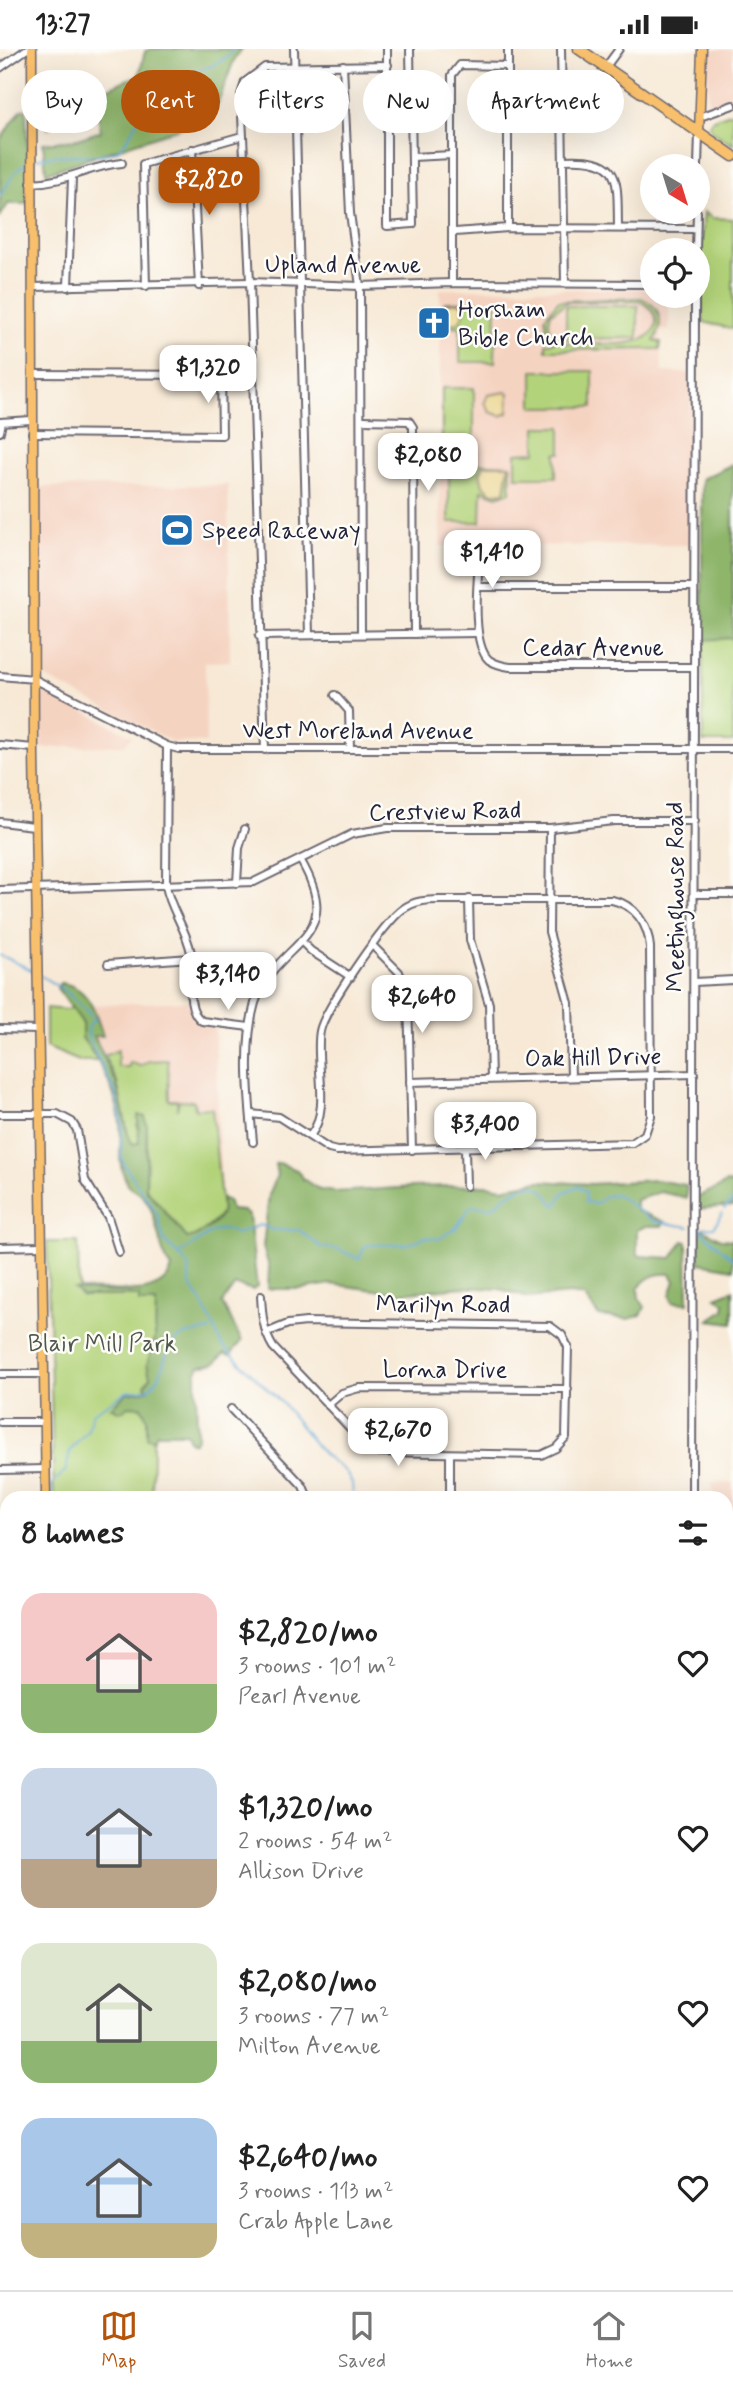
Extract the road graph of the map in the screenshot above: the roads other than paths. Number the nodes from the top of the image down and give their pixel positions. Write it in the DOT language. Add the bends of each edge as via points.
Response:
graph roads {
  1 [pos="29,49"];
  2 [pos="294,49"];
  3 [pos="387,49"];
  4 [pos="410,49"];
  5 [pos="508,49"];
  6 [pos="561,49"];
  7 [pos="579,49"];
  8 [pos="619,49"];
  9 [pos="700,50"];
  10 [pos="343,65"];
  11 [pos="388,65"];
  12 [pos="508,66"];
  13 [pos="0,68"];
  14 [pos="292,68"];
  15 [pos="606,68"];
  16 [pos="733,105"];
  17 [pos="701,117"];
  18 [pos="699,133"];
  19 [pos="242,136"];
  20 [pos="192,149"];
  21 [pos="698,154"];
  22 [pos="452,155"];
  23 [pos="733,156"];
  24 [pos="412,157"];
  25 [pos="564,160"];
  26 [pos="122,163"];
  27 [pos="72,178"];
  28 [pos="31,183"];
  29 [pos="696,224"];
  30 [pos="618,227"];
  31 [pos="508,228"];
  32 [pos="563,228"];
  33 [pos="696,229"];
  34 [pos="454,232"];
  35 [pos="696,238"];
  36 [pos="250,282"];
  37 [pos="452,283"];
  38 [pos="565,283"];
  39 [pos="640,284"];
  40 [pos="302,285"];
  41 [pos="146,286"];
  42 [pos="199,286"];
  43 [pos="360,286"];
  44 [pos="33,287"];
  45 [pos="68,287"];
  46 [pos="695,308"];
  47 [pos="32,374"];
  48 [pos="32,420"];
  49 [pos="362,420"];
  50 [pos="1,422"];
  51 [pos="0,432"];
  52 [pos="31,433"];
  53 [pos="480,546"];
  54 [pos="479,587"];
  55 [pos="694,587"];
  56 [pos="478,633"];
  57 [pos="414,634"];
  58 [pos="309,635"];
  59 [pos="361,635"];
  60 [pos="259,636"];
  61 [pos="694,667"];
  62 [pos="0,675"];
  63 [pos="34,679"];
  64 [pos="335,695"];
  65 [pos="0,745"];
  66 [pos="167,746"];
  67 [pos="34,748"];
  68 [pos="350,749"];
  69 [pos="695,749"];
  70 [pos="733,749"];
  71 [pos="265,750"];
  72 [pos="695,821"];
  73 [pos="0,822"];
  74 [pos="34,826"];
  75 [pos="550,828"];
  76 [pos="245,829"];
  77 [pos="301,861"];
  78 [pos="237,883"];
  79 [pos="166,886"];
  80 [pos="0,890"];
  81 [pos="37,891"];
  82 [pos="695,894"];
  83 [pos="733,894"];
  84 [pos="468,899"];
  85 [pos="550,901"];
  86 [pos="301,941"];
  87 [pos="372,944"];
  88 [pos="191,958"];
  89 [pos="108,964"];
  90 [pos="351,977"];
  91 [pos="733,980"];
  92 [pos="694,982"];
  93 [pos="249,1027"];
  94 [pos="0,1029"];
  95 [pos="38,1030"];
  96 [pos="650,1074"];
  97 [pos="694,1075"];
  98 [pos="571,1077"];
  99 [pos="491,1078"];
  100 [pos="410,1082"];
  101 [pos="0,1114"];
  102 [pos="40,1114"];
  103 [pos="251,1114"];
  104 [pos="310,1136"];
  105 [pos="253,1142"];
  106 [pos="465,1149"];
  107 [pos="412,1150"];
  108 [pos="466,1185"];
  109 [pos="40,1246"];
  110 [pos="0,1247"];
  111 [pos="119,1252"];
  112 [pos="261,1296"];
  113 [pos="266,1332"];
  114 [pos="0,1374"];
  115 [pos="43,1374"];
  116 [pos="568,1389"];
  117 [pos="328,1405"];
  118 [pos="231,1409"];
  119 [pos="0,1422"];
  120 [pos="44,1422"];
  121 [pos="450,1456"];
  122 [pos="45,1469"];
  123 [pos="0,1470"];
  124 [pos="46,1491"];
  125 [pos="305,1491"];
  126 [pos="450,1491"];
  127 [pos="692,1491"];
  1 -- 13 [label="street"];
  1 -- 28 [label="main road"];
  2 -- 14 [label="street"];
  3 -- 11 [label="street"];
  4 -- 24 [label="street"];
  5 -- 12 [label="street"];
  6 -- 25 [label="street"];
  7 -- 15 [label="highway"];
  8 -- 15 [label="street"];
  9 -- 17 [label="main road"];
  10 -- 11 [label="street"];
  10 -- 14 [label="street"];
  10 -- 43 [label="street" via="349,213"];
  11 -- 24 [label="street" via="387,226 413,224"];
  12 -- 22 [label="street" via="460,65 455,70"];
  12 -- 31 [label="street"];
  14 -- 19 [label="street" via="265,67 245,82"];
  14 -- 40 [label="street"];
  15 -- 18 [label="highway"];
  16 -- 17 [label="street"];
  17 -- 18 [label="main road"];
  18 -- 21 [label="street"];
  18 -- 23 [label="highway"];
  19 -- 20 [label="street"];
  19 -- 36 [label="street"];
  20 -- 41 [label="street" via="143,165"];
  20 -- 42 [label="street"];
  22 -- 24 [label="street"];
  22 -- 34 [label="street"];
  25 -- 30 [label="street" via="599,161 610,171 617,184"];
  25 -- 32 [label="street"];
  26 -- 27 [label="street" via="96,167"];
  27 -- 28 [label="street"];
  27 -- 45 [label="street"];
  28 -- 44 [label="main road"];
  29 -- 33 [label="street"];
  30 -- 32 [label="street"];
  30 -- 33 [label="street"];
  31 -- 32 [label="street"];
  31 -- 34 [label="street"];
  32 -- 38 [label="street"];
  33 -- 35 [label="street"];
  34 -- 37 [label="street"];
  36 -- 40 [label="street, Upland Avenue"];
  36 -- 42 [label="street, Upland Avenue"];
  36 -- 60 [label="street"];
  37 -- 38 [label="street, Upland Avenue"];
  37 -- 43 [label="street, Upland Avenue"];
  38 -- 39 [label="street, Upland Avenue"];
  40 -- 43 [label="street, Upland Avenue"];
  40 -- 58 [label="street"];
  41 -- 42 [label="street, Upland Avenue"];
  41 -- 45 [label="street, Upland Avenue"];
  43 -- 49 [label="street"];
  44 -- 45 [label="street, Upland Avenue"];
  44 -- 47 [label="main road"];
  46 -- 55 [label="street, Meetinghouse Road"];
  47 -- 48 [label="main road"];
  47 -- 52 [label="street" via="221,375 222,435"];
  48 -- 50 [label="street"];
  48 -- 52 [label="main road"];
  49 -- 57 [label="street" via="409,421 413,427"];
  49 -- 59 [label="street"];
  50 -- 51 [label="street"];
  52 -- 63 [label="main road"];
  53 -- 54 [label="street"];
  54 -- 55 [label="street"];
  54 -- 56 [label="street"];
  55 -- 61 [label="street, Meetinghouse Road"];
  56 -- 57 [label="street"];
  56 -- 61 [label="street, Cedar Avenue" via="489,660 504,666"];
  57 -- 59 [label="street"];
  58 -- 59 [label="street"];
  58 -- 60 [label="street"];
  60 -- 71 [label="street"];
  61 -- 69 [label="street, Meetinghouse Road"];
  62 -- 63 [label="street, West Moreland Avenue"];
  63 -- 66 [label="street, West Moreland Avenue"];
  63 -- 67 [label="main road"];
  64 -- 68 [label="street" via="349,711"];
  65 -- 67 [label="street"];
  66 -- 71 [label="street, West Moreland Avenue"];
  66 -- 79 [label="street"];
  67 -- 74 [label="main road"];
  68 -- 69 [label="street, West Moreland Avenue"];
  68 -- 71 [label="street, West Moreland Avenue"];
  69 -- 70 [label="street, West Moreland Avenue"];
  69 -- 72 [label="street, Meetinghouse Road"];
  72 -- 75 [label="street, Crestview Road" via="614,821"];
  72 -- 82 [label="street, Meetinghouse Road"];
  73 -- 74 [label="street"];
  74 -- 81 [label="main road"];
  75 -- 77 [label="street, Crestview Road" via="387,828 352,834"];
  75 -- 85 [label="street"];
  76 -- 78 [label="street"];
  77 -- 78 [label="street, Crestview Road" via="263,879"];
  77 -- 86 [label="street" via="316,894 314,926"];
  78 -- 79 [label="street, Crestview Road"];
  79 -- 81 [label="street, Crestview Road"];
  79 -- 88 [label="street"];
  80 -- 81 [label="street, Crestview Road"];
  81 -- 95 [label="main road"];
  82 -- 83 [label="street"];
  82 -- 92 [label="street, Meetinghouse Road"];
  84 -- 85 [label="street"];
  84 -- 87 [label="street" via="410,905 391,918"];
  84 -- 99 [label="street" via="470,940 489,1004"];
  85 -- 96 [label="street" via="612,900 629,907 645,924 650,947"];
  85 -- 98 [label="street" via="550,941 569,1003"];
  86 -- 90 [label="street"];
  86 -- 93 [label="street" via="261,988"];
  87 -- 90 [label="street"];
  87 -- 100 [label="street" via="395,966 408,997"];
  88 -- 89 [label="street"];
  88 -- 93 [label="street" via="192,1008 202,1021"];
  90 -- 104 [label="street" via="321,1026 319,1119"];
  91 -- 92 [label="street"];
  92 -- 97 [label="street, Meetinghouse Road"];
  93 -- 103 [label="street"];
  94 -- 95 [label="street"];
  95 -- 102 [label="main road"];
  96 -- 97 [label="street, Oak Hill Drive"];
  96 -- 98 [label="street, Oak Hill Drive"];
  96 -- 106 [label="street" via="651,1121 645,1134 632,1143"];
  97 -- 127 [label="street, Meetinghouse Road"];
  98 -- 99 [label="street, Oak Hill Drive"];
  99 -- 100 [label="street, Oak Hill Drive"];
  100 -- 107 [label="street"];
  101 -- 102 [label="street"];
  102 -- 109 [label="main road"];
  102 -- 111 [label="street" via="66,1118 76,1130 85,1180 108,1217"];
  103 -- 104 [label="street" via="279,1117"];
  103 -- 105 [label="street"];
  104 -- 107 [label="street" via="337,1151"];
  106 -- 107 [label="street"];
  106 -- 108 [label="street"];
  109 -- 110 [label="street"];
  109 -- 115 [label="main road"];
  112 -- 113 [label="street"];
  113 -- 116 [label="street, Marilyn Road" via="306,1322 545,1325 559,1332 566,1343"];
  113 -- 117 [label="street, Marilyn Road" via="273,1347"];
  114 -- 115 [label="street"];
  115 -- 120 [label="main road"];
  116 -- 117 [label="street, Lorna Drive" via="359,1388 342,1393"];
  116 -- 121 [label="street, Marilyn Road" via="568,1431 552,1451"];
  117 -- 121 [label="street, Marilyn Road" via="366,1445 379,1452"];
  118 -- 125 [label="street"];
  119 -- 120 [label="street"];
  120 -- 122 [label="main road"];
  121 -- 126 [label="street"];
  122 -- 123 [label="street"];
  122 -- 124 [label="main road"];
}
